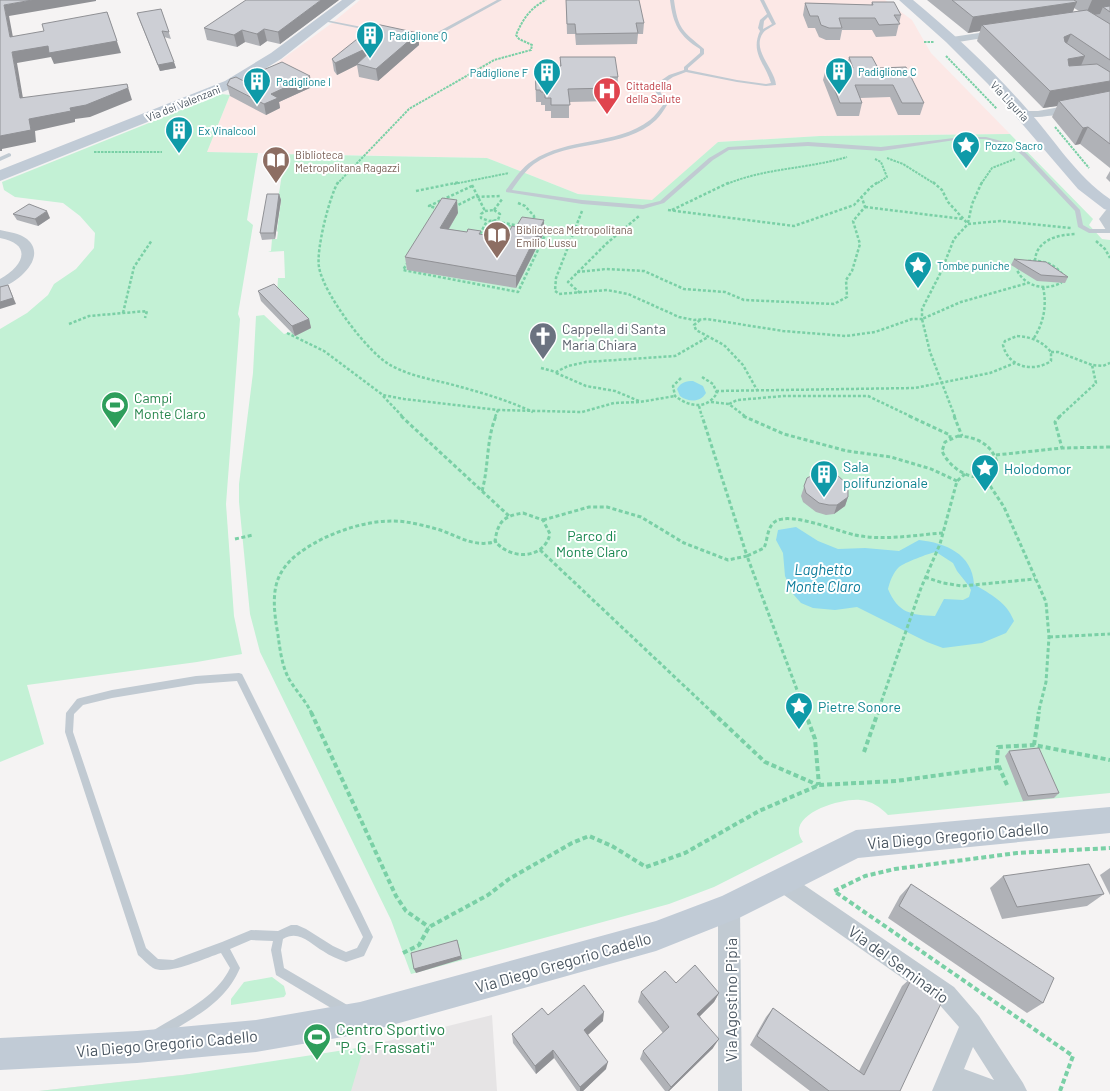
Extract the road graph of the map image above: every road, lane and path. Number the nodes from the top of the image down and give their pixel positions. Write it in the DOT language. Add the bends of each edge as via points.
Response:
graph roads {
  1 [pos="350,0"];
  2 [pos="500,0"];
  3 [pos="546,0"];
  4 [pos="672,0"];
  5 [pos="762,0"];
  6 [pos="905,0"];
  7 [pos="916,0"];
  8 [pos="770,14"];
  9 [pos="323,20"];
  10 [pos="379,31"];
  11 [pos="762,31"];
  12 [pos="1012,31"];
  13 [pos="407,37"];
  14 [pos="958,39"];
  15 [pos="924,42"];
  16 [pos="934,42"];
  17 [pos="686,71"];
  18 [pos="1110,101"];
  19 [pos="1031,114"];
  20 [pos="861,150"];
  21 [pos="90,151"];
  22 [pos="162,152"];
  23 [pos="8,155"];
  24 [pos="1026,155"];
  25 [pos="0,158"];
  26 [pos="512,172"];
  27 [pos="0,176"];
  28 [pos="470,180"];
  29 [pos="472,186"];
  30 [pos="416,191"];
  31 [pos="477,197"];
  32 [pos="504,197"];
  33 [pos="862,198"];
  34 [pos="509,199"];
  35 [pos="514,201"];
  36 [pos="1110,201"];
  37 [pos="585,203"];
  38 [pos="1110,206"];
  39 [pos="865,207"];
  40 [pos="452,209"];
  41 [pos="494,210"];
  42 [pos="663,210"];
  43 [pos="672,210"];
  44 [pos="485,211"];
  45 [pos="643,212"];
  46 [pos="1110,213"];
  47 [pos="437,216"];
  48 [pos="963,219"];
  49 [pos="487,221"];
  50 [pos="492,221"];
  51 [pos="510,224"];
  52 [pos="968,224"];
  53 [pos="527,227"];
  54 [pos="1110,227"];
  55 [pos="532,228"];
  56 [pos="540,230"];
  57 [pos="1075,230"];
  58 [pos="1089,231"];
  59 [pos="1110,231"];
  60 [pos="0,234"];
  61 [pos="479,236"];
  62 [pos="152,240"];
  63 [pos="494,245"];
  64 [pos="413,254"];
  65 [pos="1035,261"];
  66 [pos="576,272"];
  67 [pos="1028,283"];
  68 [pos="0,284"];
  69 [pos="1043,287"];
  70 [pos="580,294"];
  71 [pos="122,313"];
  72 [pos="145,318"];
  73 [pos="922,319"];
  74 [pos="700,320"];
  75 [pos="69,324"];
  76 [pos="287,333"];
  77 [pos="708,337"];
  78 [pos="1034,338"];
  79 [pos="1051,352"];
  80 [pos="1016,363"];
  81 [pos="1110,363"];
  82 [pos="1092,365"];
  83 [pos="541,368"];
  84 [pos="556,372"];
  85 [pos="702,377"];
  86 [pos="681,378"];
  87 [pos="941,382"];
  88 [pos="757,390"];
  89 [pos="716,391"];
  90 [pos="383,395"];
  91 [pos="675,396"];
  92 [pos="640,402"];
  93 [pos="711,402"];
  94 [pos="729,404"];
  95 [pos="699,406"];
  96 [pos="498,410"];
  97 [pos="533,412"];
  98 [pos="962,436"];
  99 [pos="950,438"];
  100 [pos="1110,447"];
  101 [pos="1062,448"];
  102 [pos="996,455"];
  103 [pos="965,474"];
  104 [pos="983,475"];
  105 [pos="958,481"];
  106 [pos="482,490"];
  107 [pos="509,516"];
  108 [pos="543,520"];
  109 [pos="943,533"];
  110 [pos="253,535"];
  111 [pos="235,539"];
  112 [pos="497,542"];
  113 [pos="540,550"];
  114 [pos="747,556"];
  115 [pos="926,577"];
  116 [pos="1036,579"];
  117 [pos="1110,634"];
  118 [pos="1049,637"];
  119 [pos="1034,745"];
  120 [pos="864,752"];
  121 [pos="1110,760"];
  122 [pos="999,767"];
  123 [pos="818,785"];
  124 [pos="1007,785"];
  125 [pos="1110,820"];
  126 [pos="1110,848"];
  127 [pos="781,880"];
  128 [pos="729,908"];
  129 [pos="429,927"];
  130 [pos="279,936"];
  131 [pos="223,947"];
  132 [pos="403,953"];
  133 [pos="360,1018"];
  134 [pos="971,1024"];
  135 [pos="137,1048"];
  136 [pos="0,1054"];
  137 [pos="947,1084"];
  138 [pos="730,1091"];
  139 [pos="990,1091"];
  140 [pos="1015,1091"];
  141 [pos="1060,1091"];
  1 -- 9 [label="street, Via dei Valenzani"];
  2 -- 13 [label="lane" via="426,40"];
  3 -- 97 [label="path" via="528,10 516,35 532,44 531,50 490,62 409,109 340,179 331,197 318,258 319,269 332,299 356,331 391,366 486,394"];
  4 -- 17 [label="lane" via="674,16 686,38 702,49 702,54"];
  5 -- 8 [label="lane"];
  6 -- 14 [label="street, Via Liguria"];
  7 -- 14 [label="street, Via Liguria"];
  8 -- 11 [label="lane" via="762,20"];
  8 -- 11 [label="lane" via="774,24"];
  9 -- 10 [label="lane"];
  9 -- 27 [label="street, Via dei Valenzani" via="276,56 230,84"];
  11 -- 17 [label="lane" via="758,38 760,56 774,84"];
  12 -- 14 [label="street"];
  14 -- 19 [label="street, Via Liguria"];
  15 -- 16 [label="path"];
  17 -- 37 [label="lane" via="655,87 666,104 652,121 606,141 563,148 549,154 534,162 508,191"];
  18 -- 19 [label="street"];
  19 -- 36 [label="street, Via Liguria"];
  19 -- 38 [label="street, Via Liguria" via="1075,179"];
  20 -- 24 [label="lane" via="981,138 1014,146"];
  20 -- 33 [label="path" via="881,162 887,177 871,187"];
  20 -- 37 [label="lane" via="808,144 728,149 710,159 671,196 654,206"];
  20 -- 43 [label="path" via="837,160 769,171 728,183"];
  20 -- 48 [label="path" via="903,164 920,174 942,190"];
  21 -- 22 [label="path"];
  23 -- 25 [label="lane"];
  24 -- 52 [label="path" via="991,169 967,215"];
  24 -- 58 [label="lane" via="1078,211 1080,226"];
  26 -- 28 [label="path"];
  28 -- 29 [label="path"];
  28 -- 30 [label="path"];
  29 -- 31 [label="path"];
  29 -- 47 [label="path" via="429,206 438,210 442,208"];
  31 -- 32 [label="path"];
  31 -- 40 [label="path"];
  31 -- 44 [label="path"];
  32 -- 34 [label="path"];
  32 -- 41 [label="path"];
  33 -- 39 [label="path"];
  33 -- 43 [label="path" via="840,211 794,226"];
  35 -- 55 [label="path" via="525,206 534,216"];
  37 -- 70 [label="path" via="554,291"];
  39 -- 48 [label="path"];
  39 -- 66 [label="path" via="853,221 860,244 846,280 847,297 834,304 744,300 725,292 684,289 644,271 606,269"];
  41 -- 44 [label="path"];
  41 -- 50 [label="path" via="500,216"];
  42 -- 43 [label="path"];
  44 -- 49 [label="path" via="481,216"];
  45 -- 66 [label="path"];
  46 -- 54 [label="street" via="1105,219"];
  48 -- 52 [label="path"];
  49 -- 50 [label="path"];
  49 -- 61 [label="path"];
  50 -- 51 [label="path"];
  51 -- 53 [label="path"];
  51 -- 63 [label="path"];
  52 -- 57 [label="path" via="1000,221"];
  52 -- 73 [label="path" via="954,239 922,309"];
  56 -- 64 [label="path" via="547,231 518,292 403,270"];
  58 -- 59 [label="lane"];
  58 -- 65 [label="path" via="1085,235 1067,234 1044,242 1037,248"];
  60 -- 68 [label="street" via="21,240 29,252 24,267"];
  62 -- 71 [label="path" via="134,267"];
  65 -- 67 [label="path" via="1022,263 1017,270"];
  65 -- 69 [label="path" via="1056,267 1063,276 1062,284"];
  66 -- 70 [label="path" via="568,282"];
  67 -- 69 [label="path"];
  67 -- 73 [label="path" via="1016,289 984,295"];
  69 -- 78 [label="path" via="1044,315"];
  70 -- 74 [label="path" via="607,290 628,294 679,317"];
  71 -- 72 [label="path" via="147,311"];
  71 -- 75 [label="path" via="89,316"];
  73 -- 74 [label="path" via="846,336"];
  73 -- 87 [label="path"];
  74 -- 77 [label="path" via="694,325 696,330"];
  76 -- 90 [label="path" via="324,351"];
  77 -- 84 [label="path" via="676,356 586,362"];
  77 -- 88 [label="path" via="724,345 737,358"];
  78 -- 79 [label="path"];
  78 -- 80 [label="path" via="1017,336 1005,341 1003,350 1006,356"];
  79 -- 80 [label="path" via="1051,361 1042,367"];
  79 -- 82 [label="path"];
  80 -- 87 [label="path" via="990,373"];
  81 -- 82 [label="path"];
  82 -- 101 [label="path" via="1096,383 1055,422"];
  83 -- 84 [label="path"];
  84 -- 92 [label="path" via="586,386 615,391"];
  85 -- 89 [label="path" via="713,384"];
  86 -- 91 [label="path" via="673,386"];
  87 -- 88 [label="path" via="915,388"];
  87 -- 98 [label="path"];
  88 -- 89 [label="path"];
  89 -- 93 [label="path"];
  90 -- 96 [label="path"];
  90 -- 106 [label="path"];
  91 -- 92 [label="path"];
  91 -- 95 [label="path" via="685,404"];
  92 -- 97 [label="path" via="614,403 582,412"];
  93 -- 94 [label="path"];
  93 -- 95 [label="path"];
  94 -- 99 [label="path" via="737,400 784,396 868,396 950,434"];
  94 -- 105 [label="path" via="740,414 784,434 847,451 891,457"];
  95 -- 114 [label="path"];
  96 -- 97 [label="path"];
  96 -- 106 [label="path" via="489,432"];
  98 -- 99 [label="path"];
  98 -- 102 [label="path" via="985,443"];
  99 -- 103 [label="path" via="941,453 949,466"];
  100 -- 101 [label="path"];
  101 -- 102 [label="path"];
  102 -- 104 [label="path" via="995,468"];
  103 -- 104 [label="path"];
  103 -- 105 [label="path"];
  104 -- 116 [label="path" via="1004,507"];
  105 -- 109 [label="path"];
  106 -- 107 [label="path"];
  107 -- 108 [label="path" via="524,513"];
  107 -- 112 [label="path" via="497,527"];
  108 -- 113 [label="path" via="550,532 549,539"];
  108 -- 114 [label="path" via="589,507 607,507 641,516 684,543 728,560"];
  109 -- 114 [label="path" via="884,538 856,535 789,518 776,521 769,529 764,548"];
  109 -- 115 [label="path"];
  110 -- 111 [label="path"];
  112 -- 113 [label="path" via="501,548 515,555 533,554"];
  112 -- 129 [label="path" via="480,544 465,541 424,526 398,521 355,526 306,547 275,581 275,618 288,678 308,705 396,896 406,911"];
  113 -- 123 [label="path" via="765,762"];
  114 -- 123 [label="path" via="815,740"];
  115 -- 116 [label="path" via="955,586"];
  115 -- 120 [label="path"];
  116 -- 118 [label="path" via="1046,602"];
  117 -- 118 [label="path"];
  118 -- 119 [label="path" via="1046,682 1038,709"];
  119 -- 121 [label="path"];
  119 -- 122 [label="path" via="998,747"];
  122 -- 123 [label="path" via="896,781"];
  122 -- 124 [label="path"];
  123 -- 129 [label="path" via="759,811 685,853 646,867 589,836"];
  125 -- 127 [label="street, Via Diego Gregorio Cadello" via="856,844"];
  126 -- 141 [label="path" via="1017,853 896,869 865,876 834,891 1073,1056"];
  127 -- 128 [label="street, Via Diego Gregorio Cadello"];
  127 -- 134 [label="street, Via del Seminario" via="946,995"];
  128 -- 133 [label="street, Via Diego Gregorio Cadello" via="656,936"];
  128 -- 138 [label="street, Via Agostino Pipia"];
  129 -- 132 [label="path" via="419,945"];
  130 -- 131 [label="lane" via="251,935"];
  130 -- 131 [label="lane" via="286,930 297,929 325,948 346,957 360,952 368,937 239,677 150,687 80,702 70,713 69,732 142,951 156,964 173,965"];
  130 -- 133 [label="lane" via="276,950 280,972"];
  131 -- 135 [label="lane" via="235,968 232,977 218,993"];
  133 -- 135 [label="street, Via Diego Gregorio Cadello" via="256,1036"];
  134 -- 137 [label="street"];
  134 -- 140 [label="street, Via del Seminario"];
  135 -- 136 [label="street, Via Diego Gregorio Cadello"];
  137 -- 139 [label="street" via="982,1086"];
}
